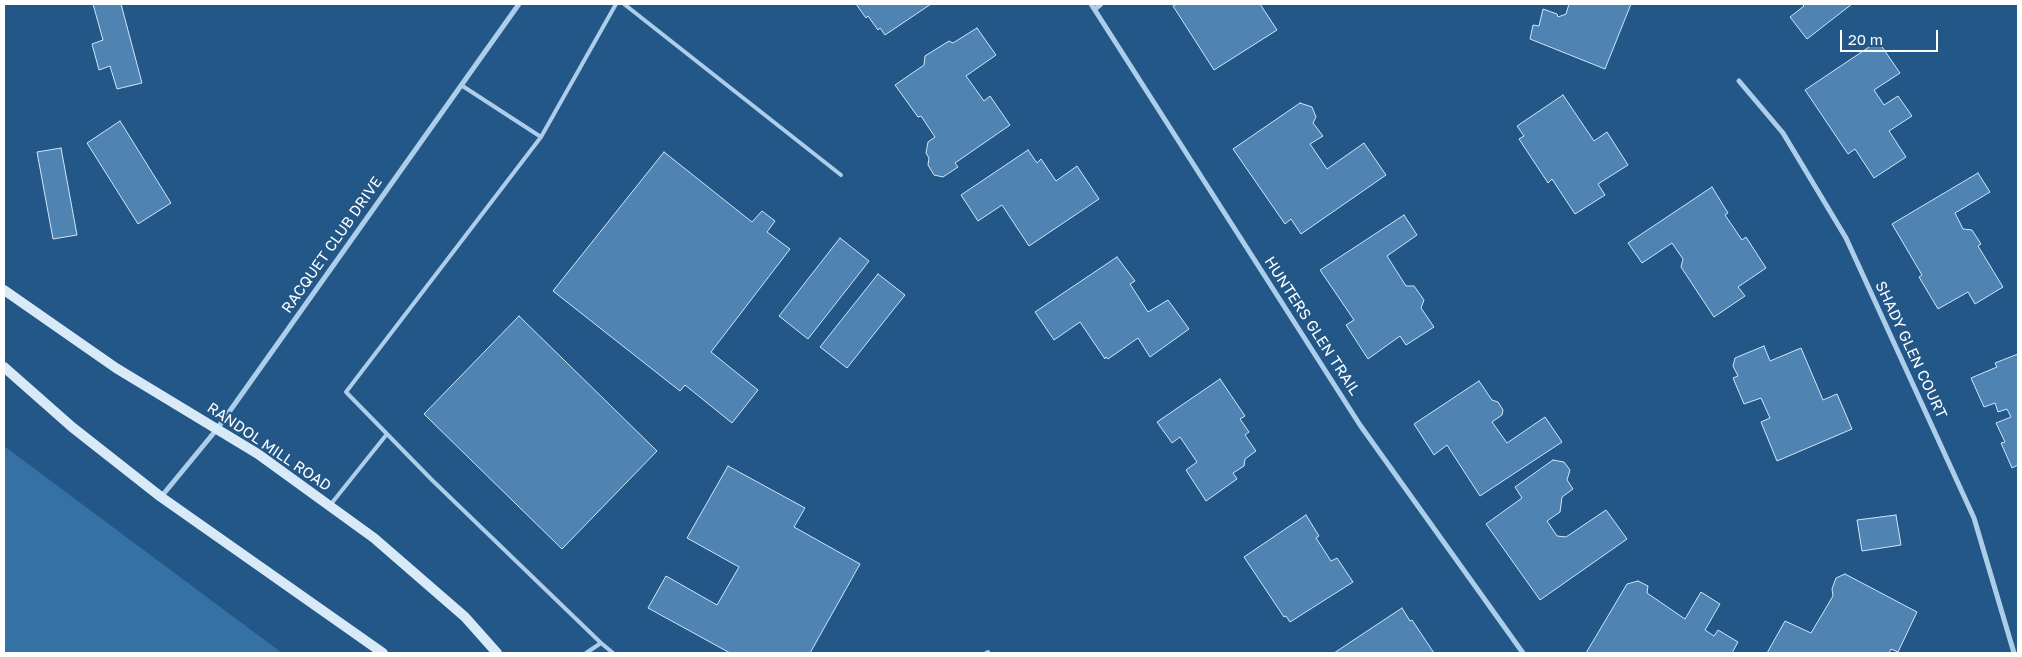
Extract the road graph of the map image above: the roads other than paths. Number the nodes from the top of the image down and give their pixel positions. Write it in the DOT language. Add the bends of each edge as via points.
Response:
graph roads {
  1 [pos="519,4"];
  2 [pos="616,4"];
  3 [pos="624,4"];
  4 [pos="1101,4"];
  5 [pos="1093,6"];
  6 [pos="1739,81"];
  7 [pos="461,85"];
  8 [pos="541,137"];
  9 [pos="841,175"];
  10 [pos="4,290"];
  11 [pos="4,366"];
  12 [pos="217,429"];
  13 [pos="387,434"];
  14 [pos="161,497"];
  15 [pos="330,506"];
  16 [pos="601,643"];
  17 [pos="383,653"];
  18 [pos="497,653"];
  19 [pos="586,653"];
  20 [pos="613,653"];
  21 [pos="1523,653"];
  22 [pos="2014,653"];
  1 -- 7 [label="street, RACQUET CLUB DRIVE"];
  2 -- 8 [label="lane"];
  3 -- 9 [label="lane"];
  4 -- 5 [label="street"];
  5 -- 21 [label="street, HUNTERS GLEN TRAIL" via="1360,425"];
  6 -- 22 [label="street, SHADY GLEN COURT" via="1783,133 1846,238 1974,518"];
  7 -- 8 [label="lane"];
  7 -- 12 [label="street, RACQUET CLUB DRIVE"];
  8 -- 13 [label="lane" via="346,392"];
  10 -- 12 [label="main road, RANDOL MILL ROAD" via="116,368"];
  11 -- 14 [label="main road" via="72,427"];
  12 -- 14 [label="street, RACQUET CLUB DRIVE"];
  12 -- 15 [label="main road, RANDOL MILL ROAD"];
  13 -- 15 [label="lane"];
  13 -- 16 [label="lane"];
  14 -- 17 [label="main road"];
  15 -- 18 [label="main road, RANDOL MILL ROAD" via="374,538 465,617"];
  16 -- 19 [label="lane"];
  16 -- 20 [label="lane"];
}
